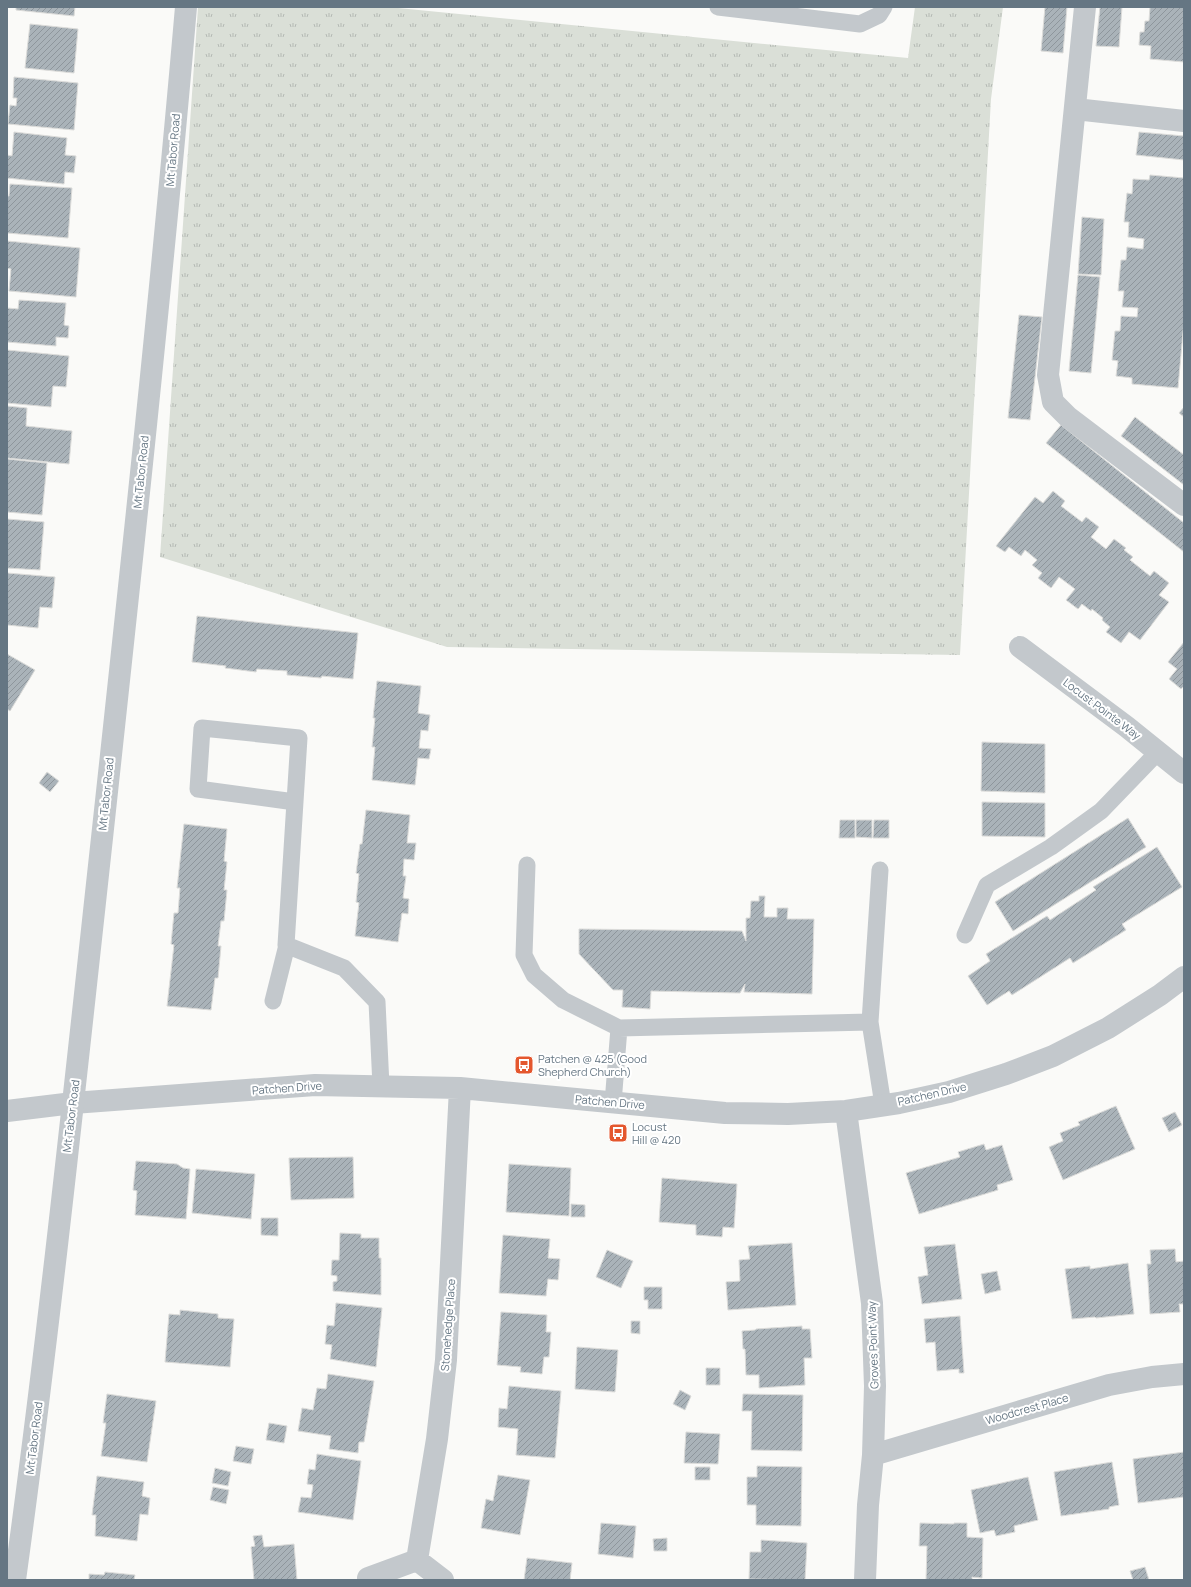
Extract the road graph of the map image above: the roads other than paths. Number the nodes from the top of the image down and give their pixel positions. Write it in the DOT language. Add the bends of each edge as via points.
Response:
graph roads {
  1 [pos="186,7"];
  2 [pos="718,7"];
  3 [pos="884,7"];
  4 [pos="1085,7"];
  5 [pos="1075,109"];
  6 [pos="1184,121"];
  7 [pos="1184,505"];
  8 [pos="1020,647"];
  9 [pos="1158,752"];
  10 [pos="1184,773"];
  11 [pos="295,802"];
  12 [pos="527,865"];
  13 [pos="880,870"];
  14 [pos="965,935"];
  15 [pos="287,946"];
  16 [pos="1184,977"];
  17 [pos="273,1000"];
  18 [pos="870,1022"];
  19 [pos="619,1028"];
  20 [pos="381,1086"];
  21 [pos="460,1088"];
  22 [pos="73,1103"];
  23 [pos="614,1103"];
  24 [pos="883,1105"];
  25 [pos="7,1111"];
  26 [pos="846,1111"];
  27 [pos="1184,1374"];
  28 [pos="873,1455"];
  29 [pos="417,1560"];
  30 [pos="13,1572"];
  31 [pos="368,1578"];
  32 [pos="443,1580"];
  33 [pos="865,1580"];
  1 -- 22 [label="street, Mt Tabor Road" via="146,427"];
  2 -- 3 [label="lane" via="860,24 879,14"];
  4 -- 5 [label="street"];
  5 -- 6 [label="street"];
  5 -- 7 [label="street" via="1048,375 1053,402 1068,417"];
  8 -- 9 [label="street, Locust Pointe Way"];
  9 -- 10 [label="street, Locust Pointe Way"];
  9 -- 14 [label="lane" via="1101,810 1051,848 987,885"];
  11 -- 11 [label="lane" via="299,738 202,728 198,789"];
  11 -- 15 [label="lane"];
  12 -- 19 [label="lane" via="524,955 534,975 563,1000"];
  13 -- 18 [label="lane"];
  15 -- 17 [label="lane"];
  15 -- 20 [label="lane" via="344,968 377,1002"];
  16 -- 24 [label="street, Patchen Drive" via="1108,1028 1053,1056 949,1092"];
  18 -- 19 [label="lane"];
  18 -- 24 [label="lane"];
  19 -- 23 [label="lane"];
  20 -- 21 [label="street, Patchen Drive"];
  20 -- 22 [label="street, Patchen Drive" via="315,1085"];
  21 -- 23 [label="street, Patchen Drive"];
  21 -- 29 [label="street, Stonehedge Place" via="446,1360 437,1439"];
  22 -- 25 [label="street, Patchen Drive"];
  22 -- 30 [label="street, Mt Tabor Road" via="30,1475"];
  23 -- 26 [label="street, Patchen Drive" via="725,1113 788,1114"];
  24 -- 26 [label="street, Patchen Drive"];
  26 -- 28 [label="street, Groves Point Way" via="872,1303 875,1386"];
  27 -- 28 [label="street, Woodcrest Place" via="1109,1385"];
  28 -- 33 [label="street, Groves Point Way"];
  29 -- 31 [label="street"];
  29 -- 32 [label="street"];
}
